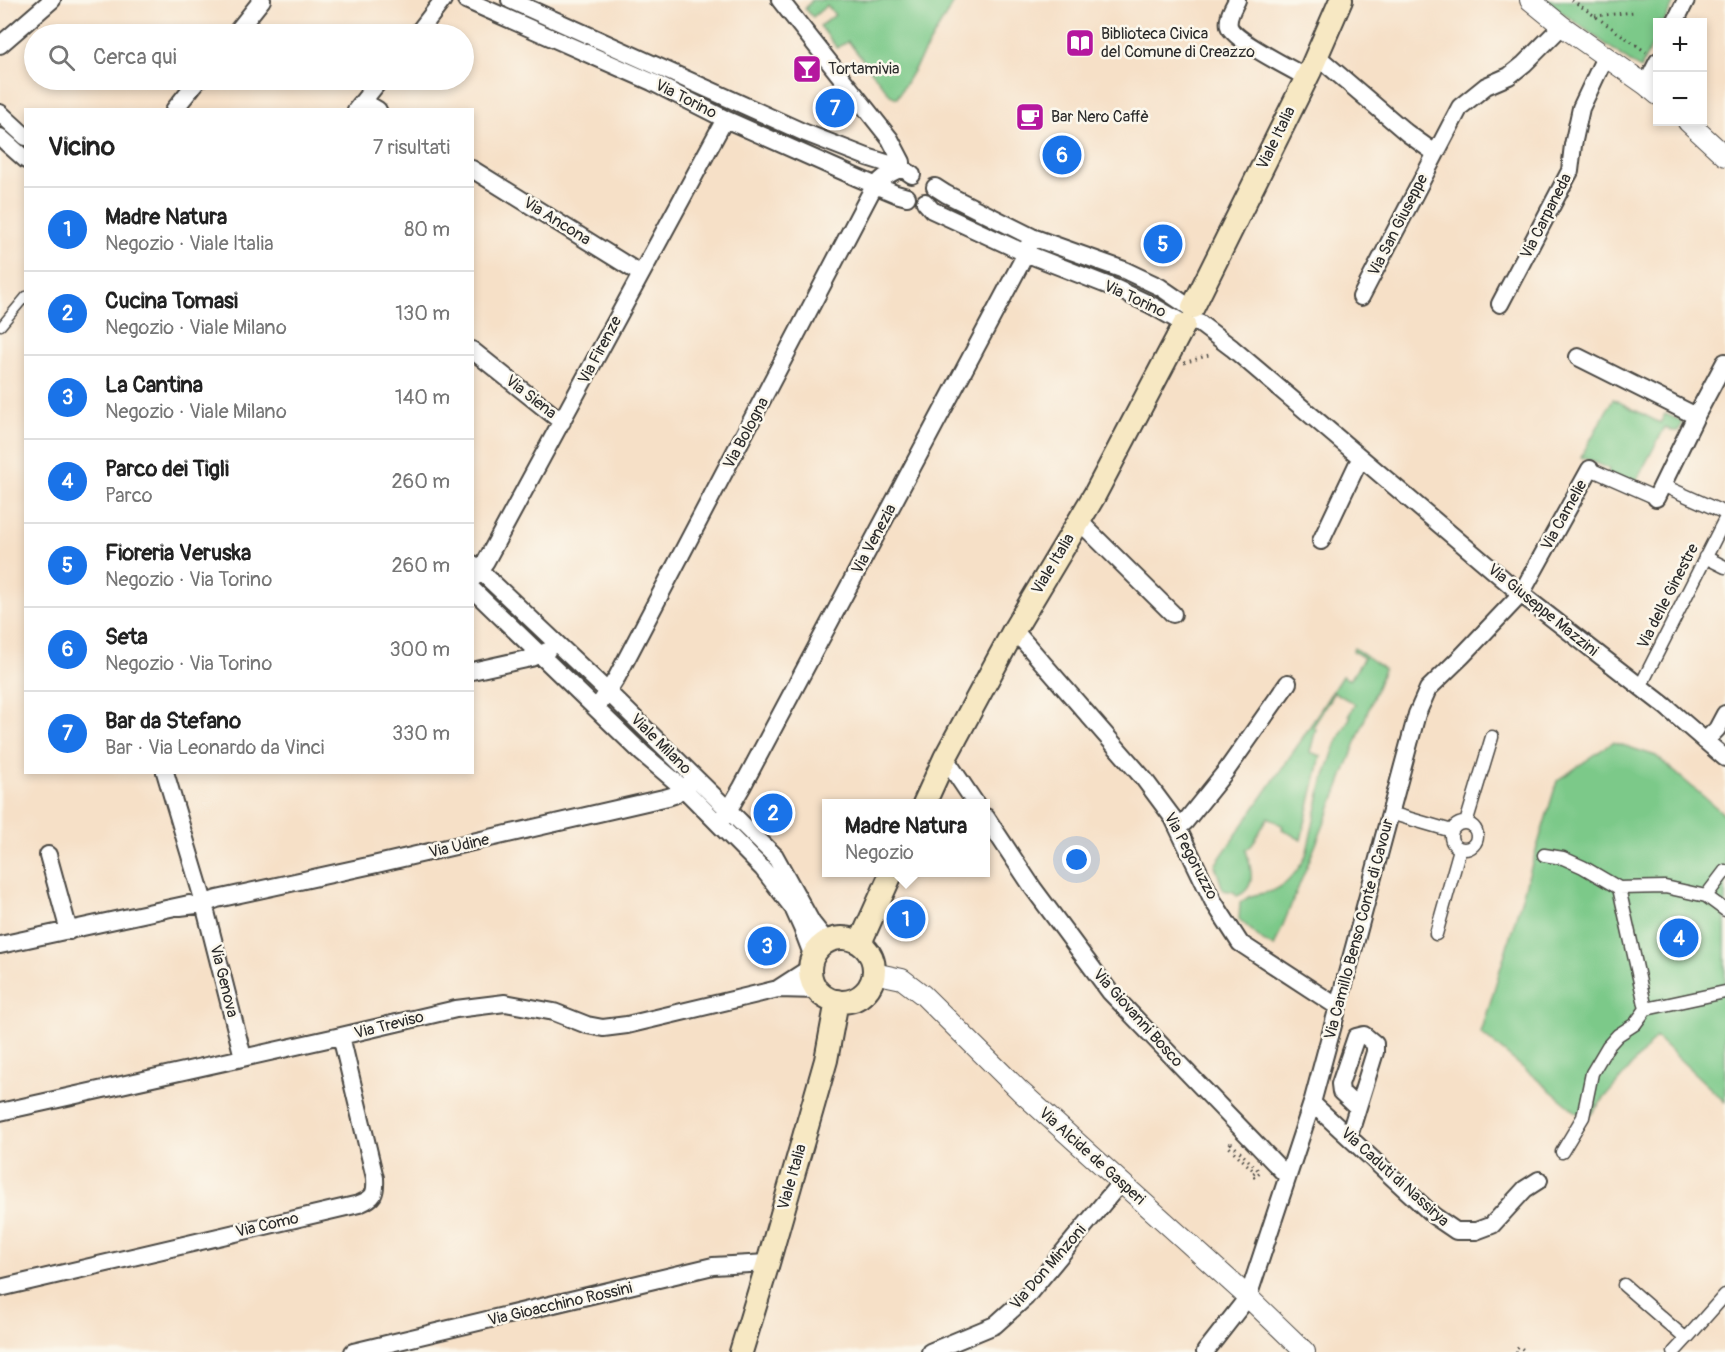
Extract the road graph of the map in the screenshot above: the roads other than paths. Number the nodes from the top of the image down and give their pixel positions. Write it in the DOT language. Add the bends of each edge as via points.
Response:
graph roads {
  1 [pos="52,0"];
  2 [pos="262,0"];
  3 [pos="443,0"];
  4 [pos="466,0"];
  5 [pos="510,0"];
  6 [pos="780,0"];
  7 [pos="1237,0"];
  8 [pos="1341,0"];
  9 [pos="1530,0"];
  10 [pos="1686,0"];
  11 [pos="1677,18"];
  12 [pos="24,24"];
  13 [pos="24,24"];
  14 [pos="243,24"];
  15 [pos="425,24"];
  16 [pos="1563,26"];
  17 [pos="0,45"];
  18 [pos="1317,56"];
  19 [pos="1605,57"];
  20 [pos="1653,57"];
  21 [pos="1306,77"];
  22 [pos="190,90"];
  23 [pos="374,90"];
  24 [pos="1652,90"];
  25 [pos="365,107"];
  26 [pos="176,108"];
  27 [pos="0,113"];
  28 [pos="725,119"];
  29 [pos="1692,126"];
  30 [pos="24,135"];
  31 [pos="0,137"];
  32 [pos="1436,153"];
  33 [pos="1725,156"];
  34 [pos="24,158"];
  35 [pos="474,170"];
  36 [pos="907,180"];
  37 [pos="876,186"];
  38 [pos="935,187"];
  39 [pos="925,202"];
  40 [pos="1032,237"];
  41 [pos="1025,253"];
  42 [pos="641,274"];
  43 [pos="1361,297"];
  44 [pos="24,298"];
  45 [pos="1500,304"];
  46 [pos="1189,317"];
  47 [pos="1,326"];
  48 [pos="474,353"];
  49 [pos="1578,357"];
  50 [pos="1725,362"];
  51 [pos="1696,416"];
  52 [pos="562,422"];
  53 [pos="1362,459"];
  54 [pos="1590,469"];
  55 [pos="1659,492"];
  56 [pos="1725,513"];
  57 [pos="1725,519"];
  58 [pos="1079,521"];
  59 [pos="1321,541"];
  60 [pos="1706,557"];
  61 [pos="1725,567"];
  62 [pos="475,572"];
  63 [pos="474,591"];
  64 [pos="1521,594"];
  65 [pos="1173,614"];
  66 [pos="1014,630"];
  67 [pos="559,646"];
  68 [pos="540,654"];
  69 [pos="474,671"];
  70 [pos="1288,683"];
  71 [pos="1640,687"];
  72 [pos="608,692"];
  73 [pos="597,708"];
  74 [pos="1725,714"];
  75 [pos="1492,737"];
  76 [pos="1705,741"];
  77 [pos="945,758"];
  78 [pos="1725,758"];
  79 [pos="166,774"];
  80 [pos="689,783"];
  81 [pos="926,799"];
  82 [pos="973,799"];
  83 [pos="1390,813"];
  84 [pos="723,817"];
  85 [pos="990,823"];
  86 [pos="1466,823"];
  87 [pos="1178,828"];
  88 [pos="1452,831"];
  89 [pos="1460,849"];
  90 [pos="48,855"];
  91 [pos="1544,855"];
  92 [pos="1725,871"];
  93 [pos="890,877"];
  94 [pos="1620,888"];
  95 [pos="1706,896"];
  96 [pos="208,901"];
  97 [pos="1725,910"];
  98 [pos="69,931"];
  99 [pos="1436,934"];
  100 [pos="860,943"];
  101 [pos="0,945"];
  102 [pos="817,956"];
  103 [pos="879,982"];
  104 [pos="778,989"];
  105 [pos="818,990"];
  106 [pos="1725,992"];
  107 [pos="845,1005"];
  108 [pos="1338,1007"];
  109 [pos="1646,1009"];
  110 [pos="341,1036"];
  111 [pos="243,1057"];
  112 [pos="1312,1102"];
  113 [pos="1357,1107"];
  114 [pos="0,1112"];
  115 [pos="1349,1136"];
  116 [pos="1562,1152"];
  117 [pos="1287,1176"];
  118 [pos="1539,1179"];
  119 [pos="1121,1182"];
  120 [pos="768,1263"];
  121 [pos="1624,1285"];
  122 [pos="0,1288"];
  123 [pos="1725,1295"];
  124 [pos="1248,1297"];
  125 [pos="1686,1339"];
  126 [pos="389,1348"];
  127 [pos="353,1352"];
  128 [pos="741,1352"];
  129 [pos="930,1352"];
  130 [pos="1205,1352"];
  131 [pos="1305,1352"];
  132 [pos="1674,1352"];
  1 -- 13 [label="street"];
  2 -- 14 [label="street"];
  3 -- 15 [label="street"];
  4 -- 28 [label="street, Via Torino" via="652,82"];
  5 -- 36 [label="street, Via Torino" via="867,157"];
  6 -- 36 [label="street" via="890,139"];
  7 -- 21 [label="street" via="1229,16 1232,32"];
  8 -- 18 [label="main road, Viale Italia"];
  9 -- 16 [label="street"];
  10 -- 11 [label="street"];
  12 -- 17 [label="street"];
  16 -- 19 [label="street"];
  16 -- 32 [label="street, Via San Giuseppe" via="1509,76 1486,86 1460,106"];
  18 -- 21 [label="main road, Viale Italia"];
  18 -- 32 [label="street"];
  19 -- 24 [label="street"];
  19 -- 45 [label="street, Via Carpaneda" via="1581,108 1570,171"];
  20 -- 24 [label="street"];
  21 -- 46 [label="main road, Viale Italia"];
  22 -- 26 [label="street"];
  23 -- 25 [label="street"];
  27 -- 30 [label="street"];
  28 -- 37 [label="street, Via Torino"];
  28 -- 42 [label="street, Via Firenze"];
  29 -- 33 [label="street"];
  31 -- 34 [label="street"];
  32 -- 43 [label="street, Via San Giuseppe"];
  35 -- 42 [label="street, Via Ancona"];
  36 -- 37 [label="street, Via Torino"];
  36 -- 37 [label="street, Via Bologna" via="886,175"];
  36 -- 38 [label="street, Via Torino" via="928,174"];
  36 -- 39 [label="street, Via Torino" via="915,202"];
  37 -- 72 [label="street, Via Bologna"];
  38 -- 39 [label="street" via="933,196"];
  38 -- 40 [label="street, Via Torino"];
  39 -- 41 [label="street, Via Torino" via="932,210"];
  40 -- 41 [label="street, Via Venezia"];
  40 -- 46 [label="street, Via Torino" via="1160,287"];
  41 -- 46 [label="street, Via Torino"];
  41 -- 84 [label="street, Via Venezia"];
  42 -- 52 [label="street, Via Firenze"];
  44 -- 47 [label="lane"];
  46 -- 53 [label="street, Via Giuseppe Mazzini" via="1232,348"];
  46 -- 58 [label="main road, Viale Italia"];
  48 -- 52 [label="street, Via Siena"];
  49 -- 51 [label="street"];
  50 -- 51 [label="street"];
  51 -- 55 [label="street"];
  52 -- 62 [label="street, Via Firenze"];
  53 -- 59 [label="street"];
  53 -- 64 [label="street, Via Giuseppe Mazzini"];
  54 -- 55 [label="street, Via Camelie"];
  54 -- 64 [label="street, Via Camelie"];
  55 -- 56 [label="street, Via Camelie"];
  57 -- 60 [label="street, Via delle Ginestre"];
  58 -- 65 [label="street"];
  58 -- 66 [label="main road, Viale Italia"];
  60 -- 61 [label="street"];
  60 -- 71 [label="street, Via delle Ginestre"];
  62 -- 67 [label="street, Viale Milano"];
  63 -- 68 [label="street, Viale Milano"];
  64 -- 71 [label="street, Via Giuseppe Mazzini"];
  64 -- 83 [label="street, Via Camillo Benso Conte di Cavour" via="1428,688"];
  66 -- 77 [label="main road, Viale Italia"];
  66 -- 87 [label="street, Via Pegoruzzo" via="1144,779"];
  67 -- 68 [label="street"];
  67 -- 72 [label="street, Viale Milano"];
  68 -- 69 [label="street"];
  68 -- 73 [label="street, Viale Milano"];
  70 -- 87 [label="street" via="1226,771"];
  71 -- 76 [label="street, Via Giuseppe Mazzini"];
  72 -- 73 [label="street, Via Bologna"];
  72 -- 80 [label="street, Viale Milano"];
  73 -- 80 [label="street, Viale Milano" via="644,754"];
  74 -- 76 [label="street"];
  75 -- 86 [label="street"];
  76 -- 78 [label="street, Via Giuseppe Mazzini"];
  77 -- 81 [label="main road, Viale Italia"];
  77 -- 82 [label="street"];
  79 -- 96 [label="street, Via Genova"];
  80 -- 84 [label="street, Viale Milano"];
  80 -- 96 [label="street, Via Udine" via="668,797 650,802"];
  83 -- 88 [label="street"];
  83 -- 108 [label="street, Via Camillo Benso Conte di Cavour"];
  84 -- 102 [label="street, Viale Milano" via="775,856 812,923"];
  85 -- 117 [label="street, Via Giovanni Bosco" via="1110,992"];
  86 -- 88 [label="street"];
  86 -- 89 [label="street" via="1475,828 1478,840 1473,847"];
  87 -- 108 [label="street, Via Pegoruzzo" via="1213,901 1240,943"];
  88 -- 89 [label="street" via="1451,839"];
  89 -- 99 [label="street"];
  90 -- 98 [label="street"];
  91 -- 94 [label="street" via="1563,858"];
  92 -- 95 [label="street"];
  93 -- 100 [label="main road"];
  94 -- 95 [label="street" via="1665,887"];
  94 -- 109 [label="street"];
  95 -- 97 [label="street"];
  96 -- 98 [label="street, Via Udine"];
  96 -- 111 [label="street, Via Genova"];
  98 -- 101 [label="street, Via Udine"];
  100 -- 102 [label="main road" via="835,938"];
  100 -- 103 [label="main road" via="871,956"];
  102 -- 104 [label="street, Via Treviso"];
  102 -- 105 [label="main road" via="811,975"];
  103 -- 107 [label="main road" via="872,983 866,992"];
  103 -- 119 [label="street, Via Alcide de Gasperi" via="902,979 923,995 1020,1091"];
  104 -- 105 [label="street, Via Treviso"];
  104 -- 110 [label="street, Via Treviso" via="603,1028 554,1012 505,1003 456,1009"];
  105 -- 107 [label="main road"];
  106 -- 109 [label="street"];
  107 -- 120 [label="main road, Viale Italia"];
  108 -- 112 [label="street, Via Camillo Benso Conte di Cavour"];
  109 -- 116 [label="street" via="1635,1024 1608,1046 1592,1073 1582,1117"];
  110 -- 111 [label="street, Via Treviso"];
  110 -- 122 [label="street, Via Como" via="375,1178 376,1188 369,1200"];
  111 -- 114 [label="street, Via Treviso"];
  112 -- 115 [label="street, Via Caduti di Nassirya"];
  112 -- 117 [label="street, Via Camillo Benso Conte di Cavour"];
  113 -- 115 [label="street"];
  115 -- 118 [label="street, Via Caduti di Nassirya" via="1434,1216 1456,1231 1476,1231 1492,1225"];
  117 -- 124 [label="street, Via Camillo Benso Conte di Cavour"];
  119 -- 124 [label="street, Via Alcide de Gasperi"];
  119 -- 129 [label="street, Via Don Minzoni" via="1026,1297 995,1325"];
  120 -- 126 [label="street, Via Gioacchino Rossini" via="713,1266"];
  120 -- 128 [label="main road, Viale Italia"];
  121 -- 125 [label="street"];
  123 -- 125 [label="street"];
  124 -- 130 [label="street"];
  124 -- 131 [label="street, Via Alcide de Gasperi"];
  125 -- 132 [label="street"];
  126 -- 127 [label="street, Via Gioacchino Rossini"];
}
